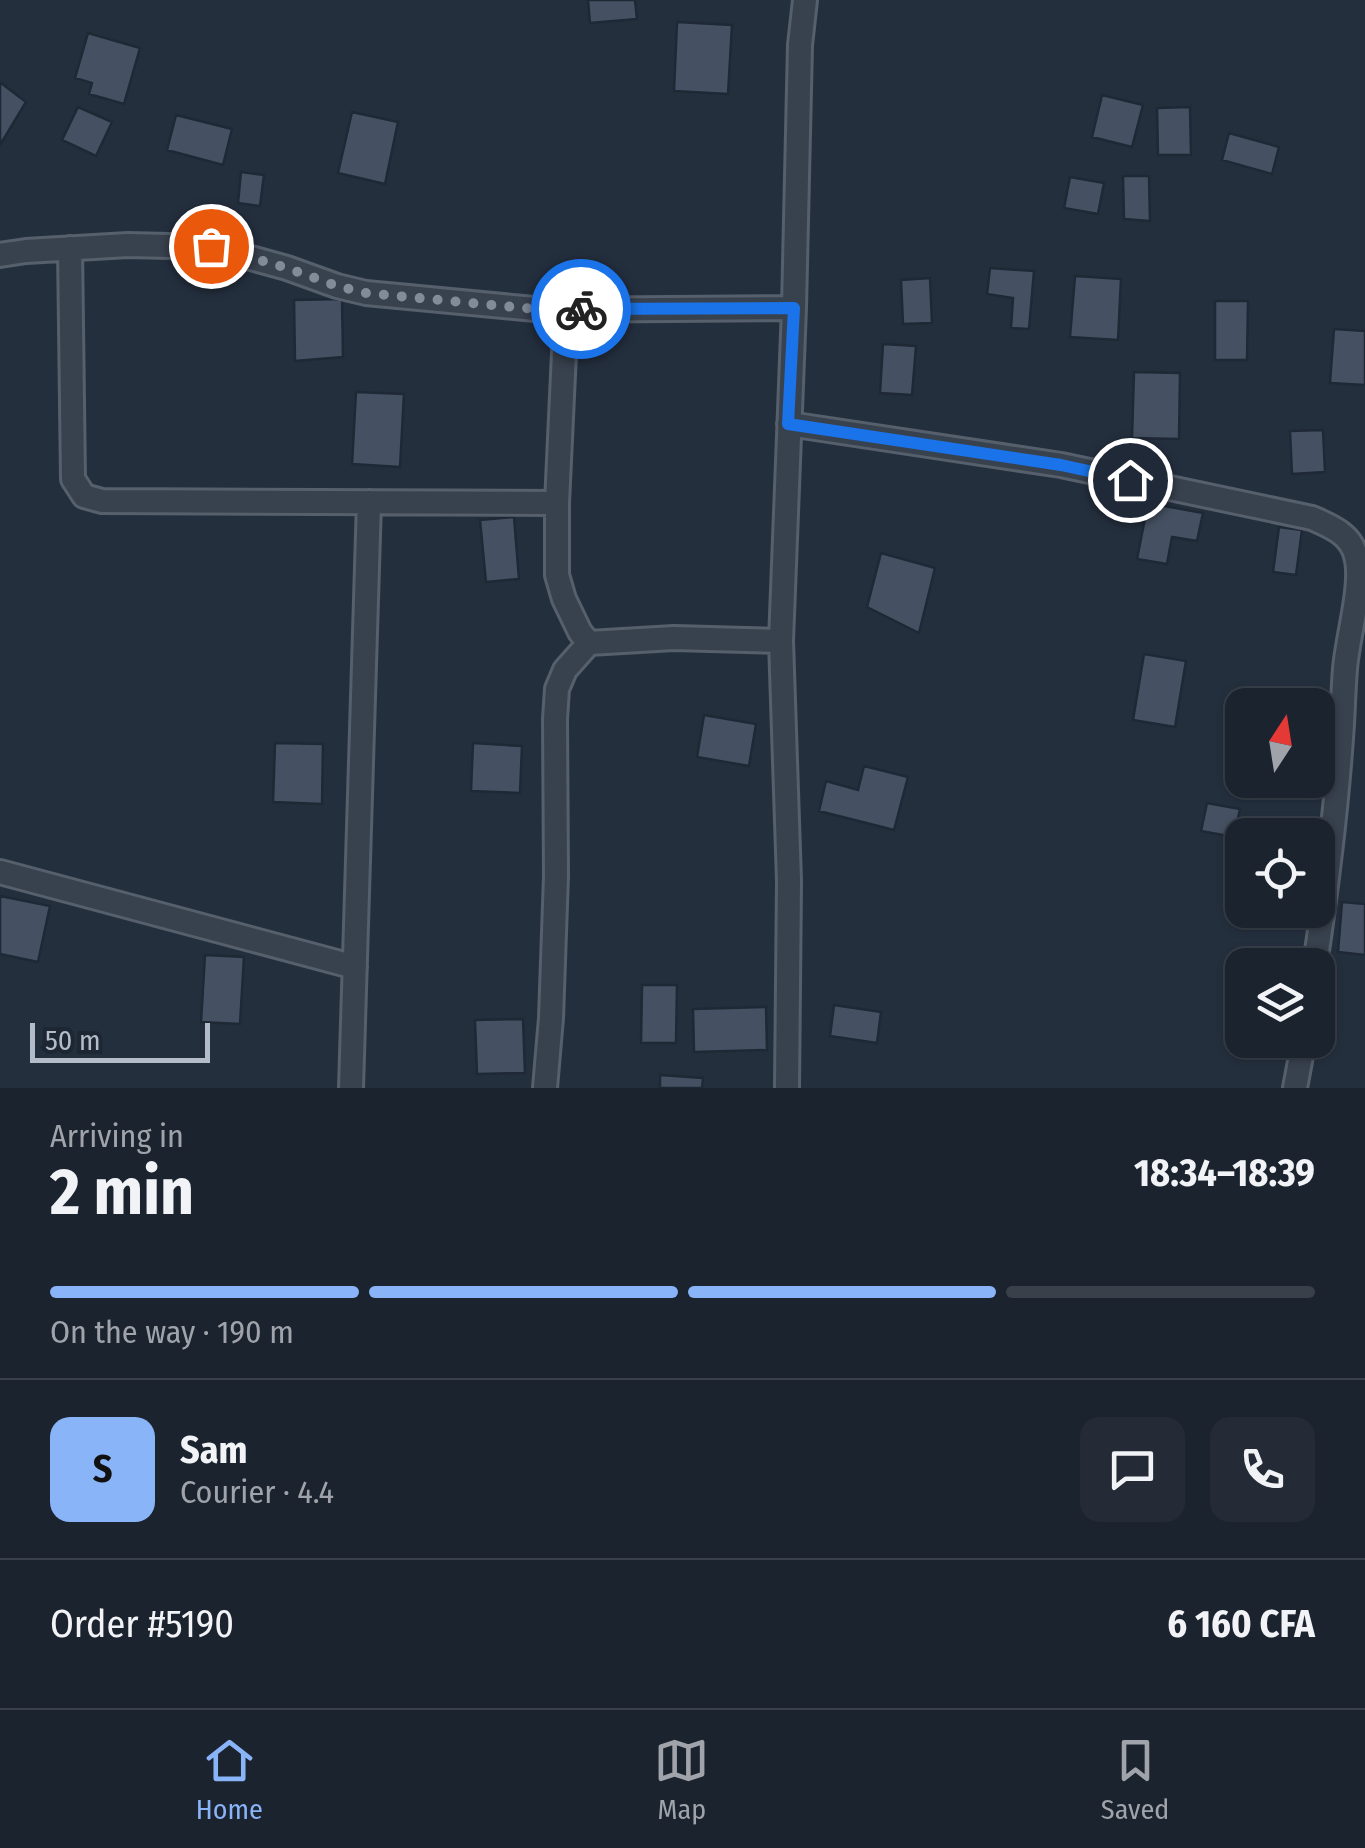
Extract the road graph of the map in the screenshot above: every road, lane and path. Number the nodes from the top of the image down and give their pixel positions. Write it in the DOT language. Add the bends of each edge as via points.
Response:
graph roads {
  1 [pos="805,0"];
  2 [pos="70,248"];
  3 [pos="0,255"];
  4 [pos="794,308"];
  5 [pos="566,310"];
  6 [pos="788,424"];
  7 [pos="369,502"];
  8 [pos="557,503"];
  9 [pos="780,641"];
  10 [pos="589,643"];
  11 [pos="0,872"];
  12 [pos="1317,948"];
  13 [pos="355,967"];
  14 [pos="1301,1058"];
  15 [pos="351,1088"];
  16 [pos="545,1088"];
  17 [pos="786,1088"];
  18 [pos="1295,1088"];
  1 -- 4 [label="street"];
  2 -- 3 [label="street"];
  2 -- 5 [label="street" via="211,246 366,293"];
  2 -- 7 [label="street" via="74,479 84,496"];
  4 -- 5 [label="street"];
  4 -- 6 [label="street"];
  5 -- 8 [label="street"];
  6 -- 9 [label="street"];
  6 -- 12 [label="street" via="1080,469 1312,518 1345,536 1358,559 1355,604"];
  7 -- 8 [label="street"];
  7 -- 13 [label="street"];
  8 -- 10 [label="street" via="557,575"];
  9 -- 10 [label="street"];
  9 -- 17 [label="street" via="789,880"];
  10 -- 16 [label="street" via="557,689"];
  11 -- 13 [label="street"];
  13 -- 15 [label="street"];
  14 -- 18 [label="street"];
}
